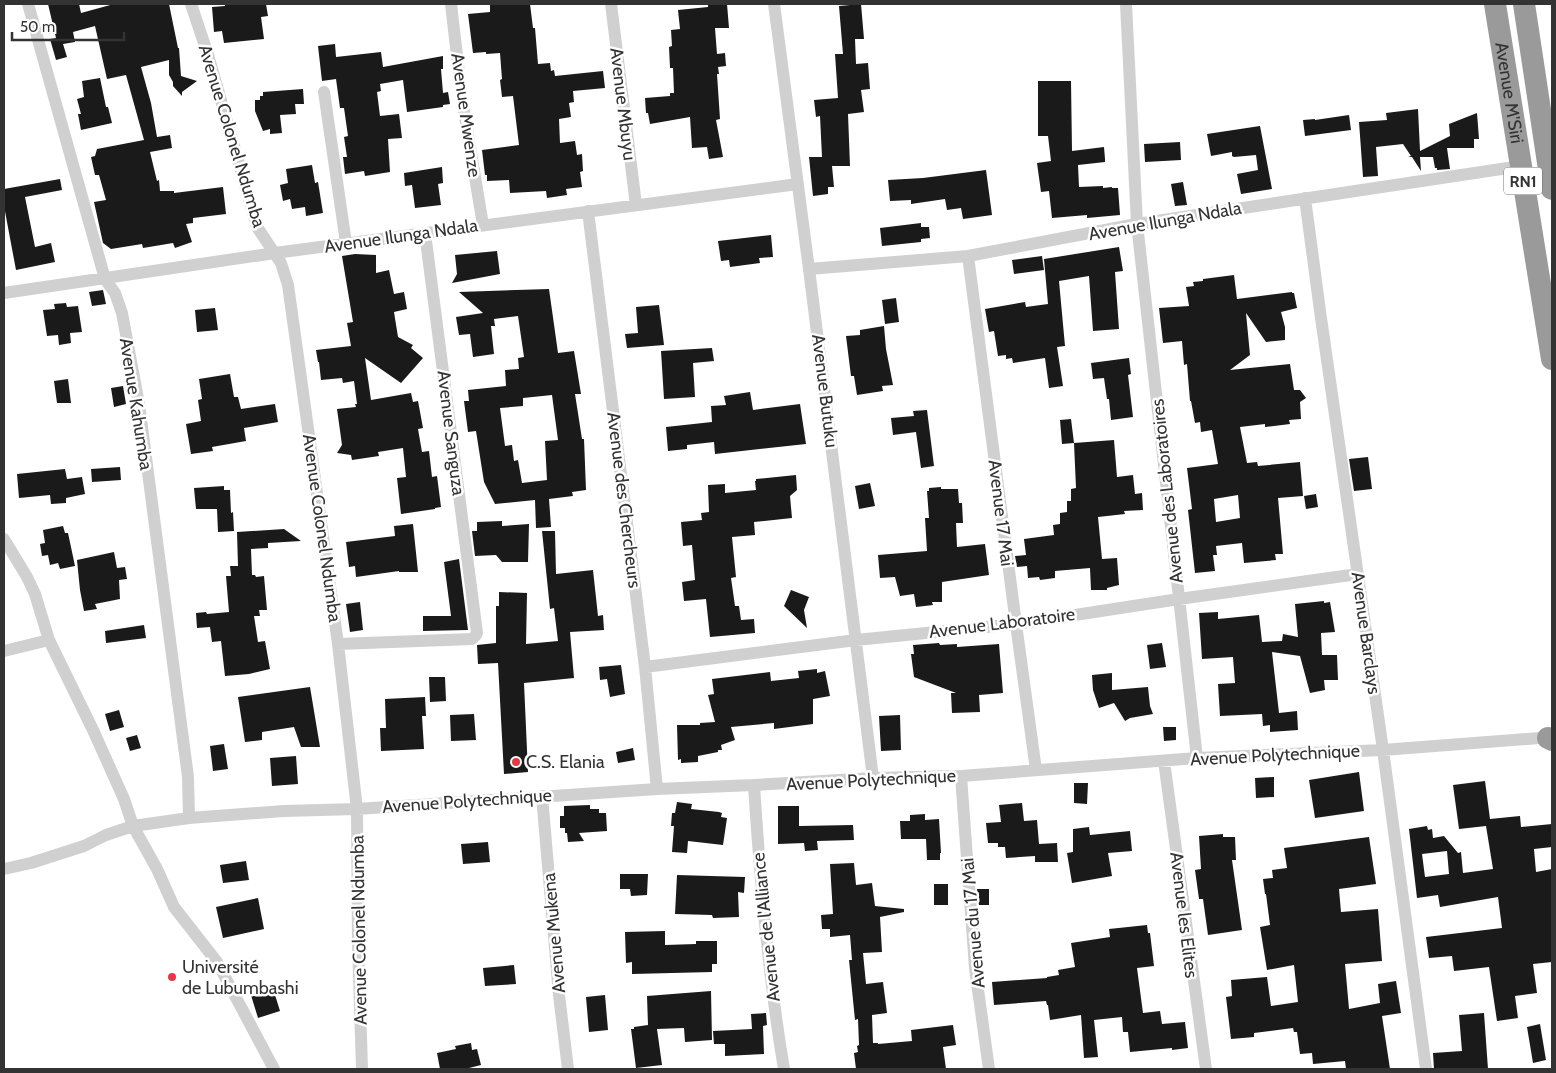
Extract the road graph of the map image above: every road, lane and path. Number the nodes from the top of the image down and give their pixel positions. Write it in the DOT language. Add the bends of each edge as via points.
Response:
graph roads {
  1 [pos="28,4"];
  2 [pos="191,4"];
  3 [pos="451,4"];
  4 [pos="611,4"];
  5 [pos="774,4"];
  6 [pos="1126,4"];
  7 [pos="1495,4"];
  8 [pos="1524,4"];
  9 [pos="324,92"];
  10 [pos="1521,166"];
  11 [pos="798,184"];
  12 [pos="1552,189"];
  13 [pos="1305,198"];
  14 [pos="636,205"];
  15 [pos="588,211"];
  16 [pos="1137,224"];
  17 [pos="483,225"];
  18 [pos="425,233"];
  19 [pos="346,243"];
  20 [pos="274,253"];
  21 [pos="968,256"];
  22 [pos="809,269"];
  23 [pos="105,279"];
  24 [pos="4,293"];
  25 [pos="1552,359"];
  26 [pos="5,545"];
  27 [pos="1358,574"];
  28 [pos="1179,598"];
  29 [pos="1016,624"];
  30 [pos="49,640"];
  31 [pos="856,640"];
  32 [pos="338,644"];
  33 [pos="4,651"];
  34 [pos="645,667"];
  35 [pos="1551,738"];
  36 [pos="1383,750"];
  37 [pos="1197,758"];
  38 [pos="1164,761"];
  39 [pos="1036,770"];
  40 [pos="962,776"];
  41 [pos="873,778"];
  42 [pos="754,785"];
  43 [pos="657,789"];
  44 [pos="542,796"];
  45 [pos="358,809"];
  46 [pos="189,818"];
  47 [pos="132,826"];
  48 [pos="4,869"];
  49 [pos="274,1069"];
  50 [pos="362,1069"];
  51 [pos="568,1069"];
  52 [pos="784,1069"];
  53 [pos="989,1069"];
  54 [pos="1206,1069"];
  55 [pos="1426,1069"];
  1 -- 23 [label="street, Avenue Kahumba"];
  2 -- 20 [label="street, Avenue Colonel Ndumba" via="257,227"];
  3 -- 17 [label="street, Avenue Mwenze" via="462,99"];
  4 -- 14 [label="street, Avenue Mbuyu"];
  5 -- 11 [label="street, Avenue Butuku"];
  6 -- 16 [label="street, Avenue des Laboratoires"];
  7 -- 10 [label="highway, Avenue M'Siri / RN1"];
  8 -- 12 [label="highway, Avenue M'Siri / RN1"];
  9 -- 19 [label="street"];
  10 -- 13 [label="street, Avenue Ilunga Ndala"];
  10 -- 25 [label="highway, Avenue M'Siri / RN1"];
  11 -- 14 [label="street, Avenue Ilunga Ndala"];
  11 -- 22 [label="street, Avenue Butuku"];
  13 -- 16 [label="street, Avenue Ilunga Ndala"];
  13 -- 27 [label="street, Avenue Barclays"];
  14 -- 15 [label="street, Avenue Ilunga Ndala"];
  15 -- 17 [label="street, Avenue Ilunga Ndala"];
  15 -- 34 [label="street, Avenue des Chercheurs"];
  16 -- 21 [label="street, Avenue Ilunga Ndala"];
  16 -- 28 [label="street, Avenue des Laboratoires"];
  17 -- 18 [label="street, Avenue Ilunga Ndala"];
  18 -- 19 [label="street, Avenue Ilunga Ndala"];
  18 -- 32 [label="street, Avenue Sanguza" via="477,633 472,639"];
  19 -- 20 [label="street, Avenue Ilunga Ndala"];
  20 -- 23 [label="street, Avenue Ilunga Ndala"];
  20 -- 32 [label="street, Avenue Colonel Ndumba" via="288,285"];
  21 -- 22 [label="street, Avenue Ilunga Ndala"];
  21 -- 29 [label="street, Avenue 17 Mai"];
  22 -- 31 [label="street, Avenue Butuku"];
  23 -- 24 [label="street, Avenue Ilunga Ndala"];
  23 -- 46 [label="street, Avenue Kahumba" via="122,313 139,404 188,777"];
  26 -- 30 [label="street" via="35,594"];
  27 -- 28 [label="street, Avenue Laboratoire"];
  27 -- 36 [label="street, Avenue Barclays"];
  28 -- 29 [label="street, Avenue Laboratoire"];
  28 -- 37 [label="street, Avenue des Laboratoires"];
  29 -- 31 [label="street, Avenue Laboratoire"];
  29 -- 39 [label="street, Avenue 17 Mai"];
  30 -- 33 [label="street"];
  30 -- 47 [label="street" via="124,799"];
  31 -- 34 [label="street, Avenue Laboratoire"];
  31 -- 41 [label="street, Avenue Butuku"];
  32 -- 45 [label="street, Avenue Colonel Ndumba"];
  34 -- 43 [label="street, Avenue des Chercheurs"];
  35 -- 36 [label="street, Avenue Polytechnique"];
  36 -- 37 [label="street, Avenue Polytechnique"];
  36 -- 55 [label="street, Avenue Barclays"];
  37 -- 38 [label="street, Avenue Polytechnique"];
  38 -- 39 [label="street, Avenue Polytechnique"];
  38 -- 54 [label="street, Avenue les Elites"];
  39 -- 40 [label="street, Avenue Polytechnique"];
  40 -- 41 [label="street, Avenue Polytechnique"];
  40 -- 53 [label="street, Avenue du 17 Mai" via="975,968"];
  41 -- 42 [label="street, Avenue Polytechnique"];
  42 -- 43 [label="street, Avenue Polytechnique"];
  42 -- 52 [label="street, Avenue de l'Alliance" via="762,902"];
  43 -- 44 [label="street, Avenue Polytechnique"];
  44 -- 45 [label="street, Avenue Polytechnique"];
  44 -- 51 [label="street, Avenue Mukena"];
  45 -- 46 [label="street, Avenue Polytechnique"];
  45 -- 50 [label="street, Avenue Colonel Ndumba"];
  46 -- 47 [label="street, Avenue Polytechnique"];
  47 -- 48 [label="street, Avenue Polytechnique" via="84,846"];
  47 -- 49 [label="street" via="174,907 217,962"];
}
